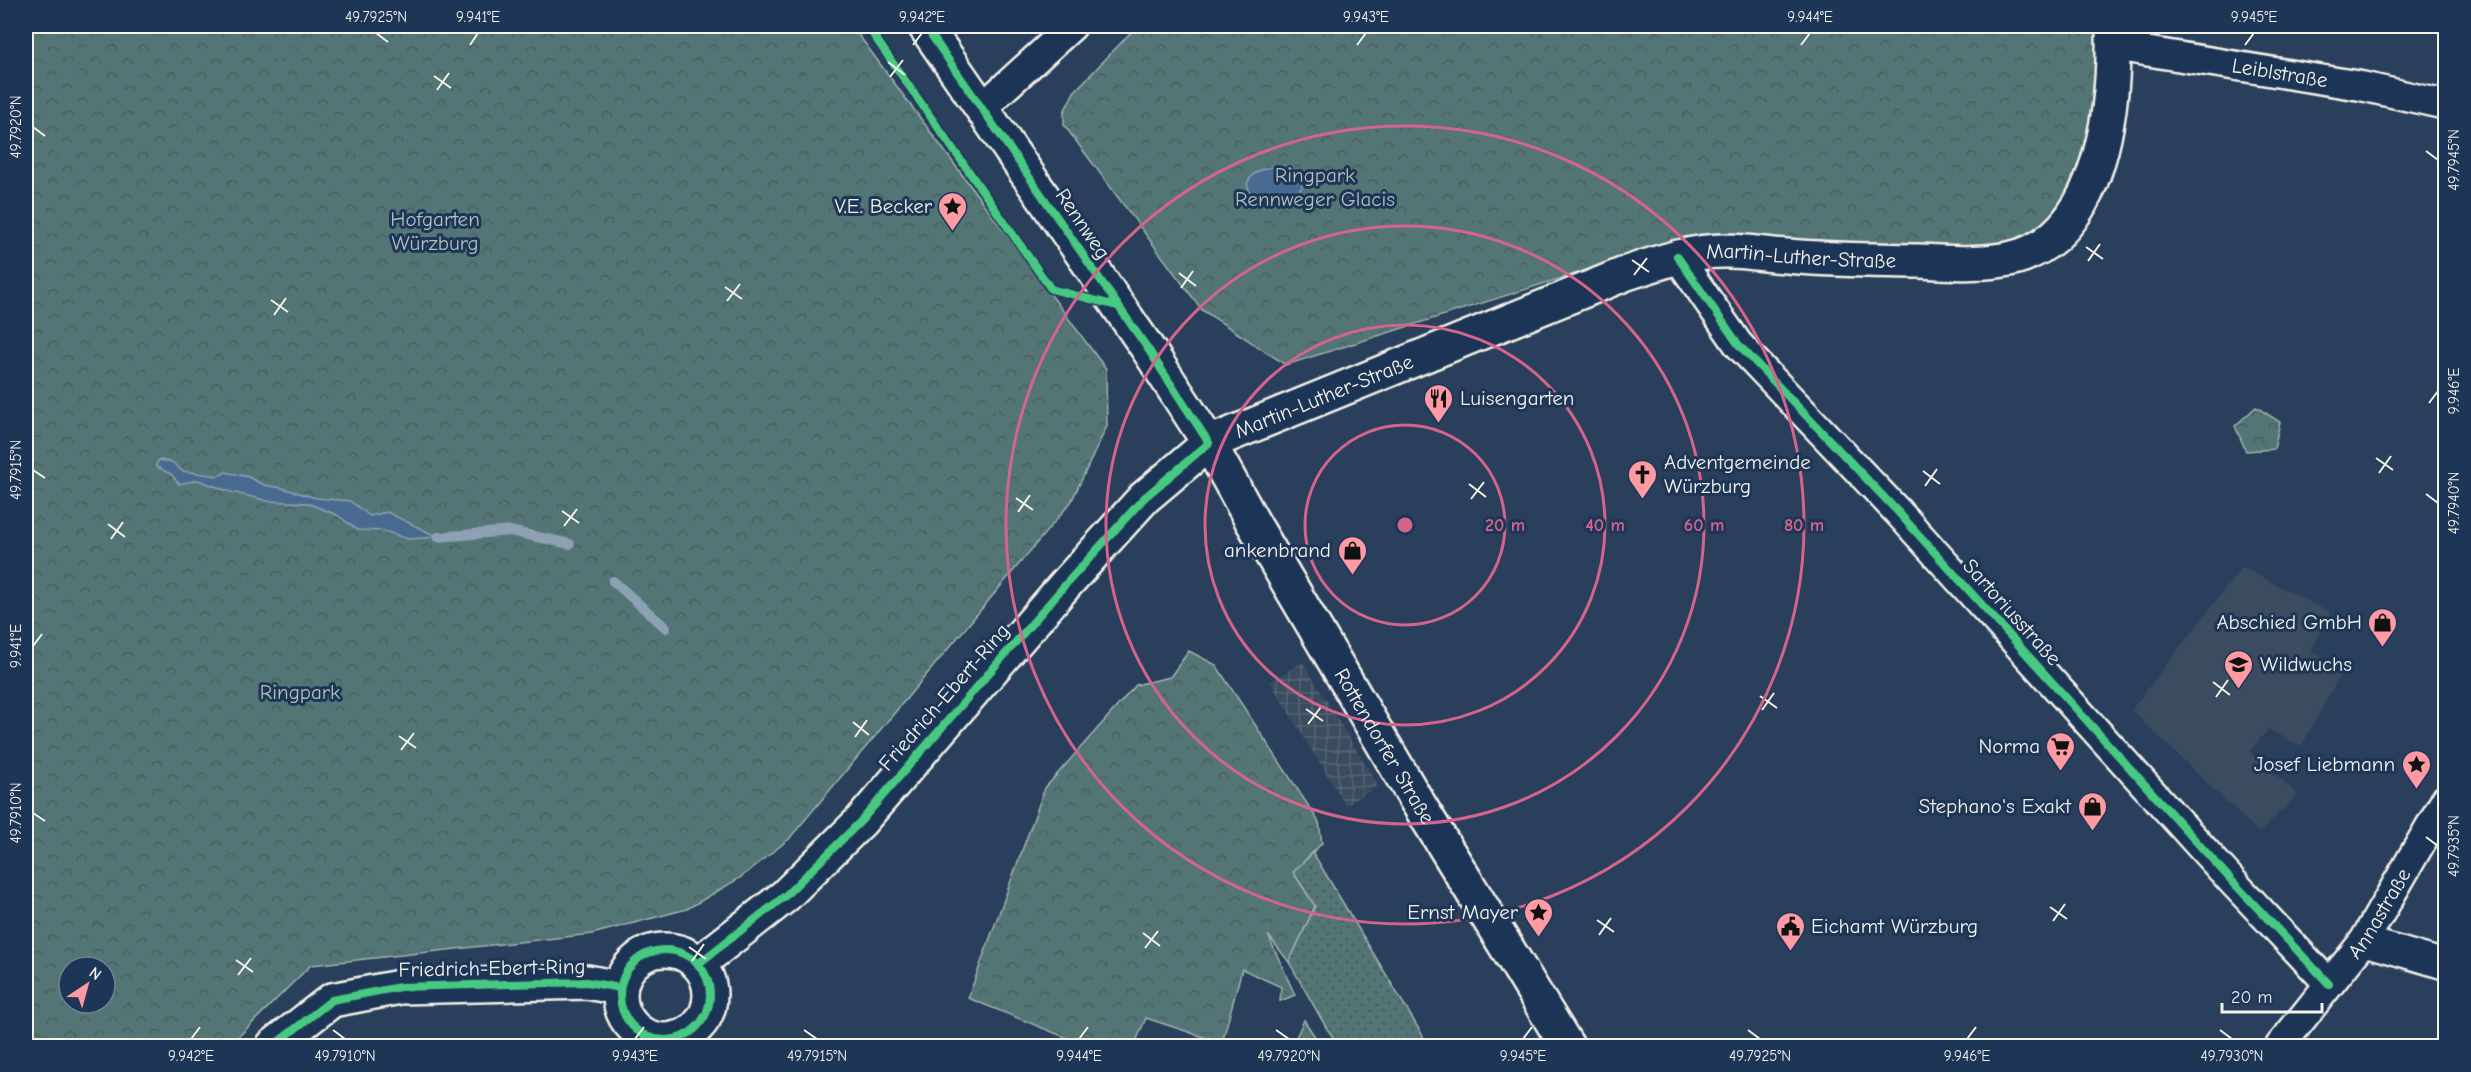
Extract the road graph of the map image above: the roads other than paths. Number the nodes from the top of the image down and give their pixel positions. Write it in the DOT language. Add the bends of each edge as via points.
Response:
graph roads {
  1 [pos="925,26"];
  2 [pos="1072,26"];
  3 [pos="2114,36"];
  4 [pos="2445,105"];
  5 [pos="983,107"];
  6 [pos="1677,256"];
  7 [pos="1209,443"];
  8 [pos="2445,799"];
  9 [pos="2364,941"];
  10 [pos="698,964"];
  11 [pos="2445,965"];
  12 [pos="2329,984"];
  13 [pos="620,988"];
  14 [pos="676,1042"];
  15 [pos="273,1047"];
  16 [pos="1567,1047"];
  17 [pos="2280,1047"];
  1 -- 5 [label="main road, Rennweg"];
  2 -- 5 [label="street"];
  3 -- 4 [label="street, Leiblstraße"];
  3 -- 6 [label="main road, Martin-Luther-Straße" via="2109,107 2093,180 2067,223 2040,247 2011,259 1978,263 1728,250"];
  5 -- 7 [label="main road, Rennweg"];
  6 -- 7 [label="main road, Martin-Luther-Straße"];
  6 -- 12 [label="street, Sartoriusstraße" via="1738,344 1898,512"];
  7 -- 10 [label="main road, Friedrich-Ebert-Ring" via="1144,498 861,821 785,896"];
  7 -- 16 [label="main road, Rottendorfer Straße" via="1415,798"];
  8 -- 9 [label="street, Annastraße"];
  9 -- 11 [label="street"];
  9 -- 12 [label="street, Annastraße"];
  10 -- 13 [label="main road" via="672,950 655,951 628,968"];
  10 -- 14 [label="main road" via="710,994 708,1010 692,1031"];
  12 -- 17 [label="street, Annastraße"];
  13 -- 14 [label="main road" via="623,1013 633,1027 646,1036"];
  13 -- 15 [label="main road, Friedrich-Ebert-Ring" via="587,982 400,987 332,1000"];
}
